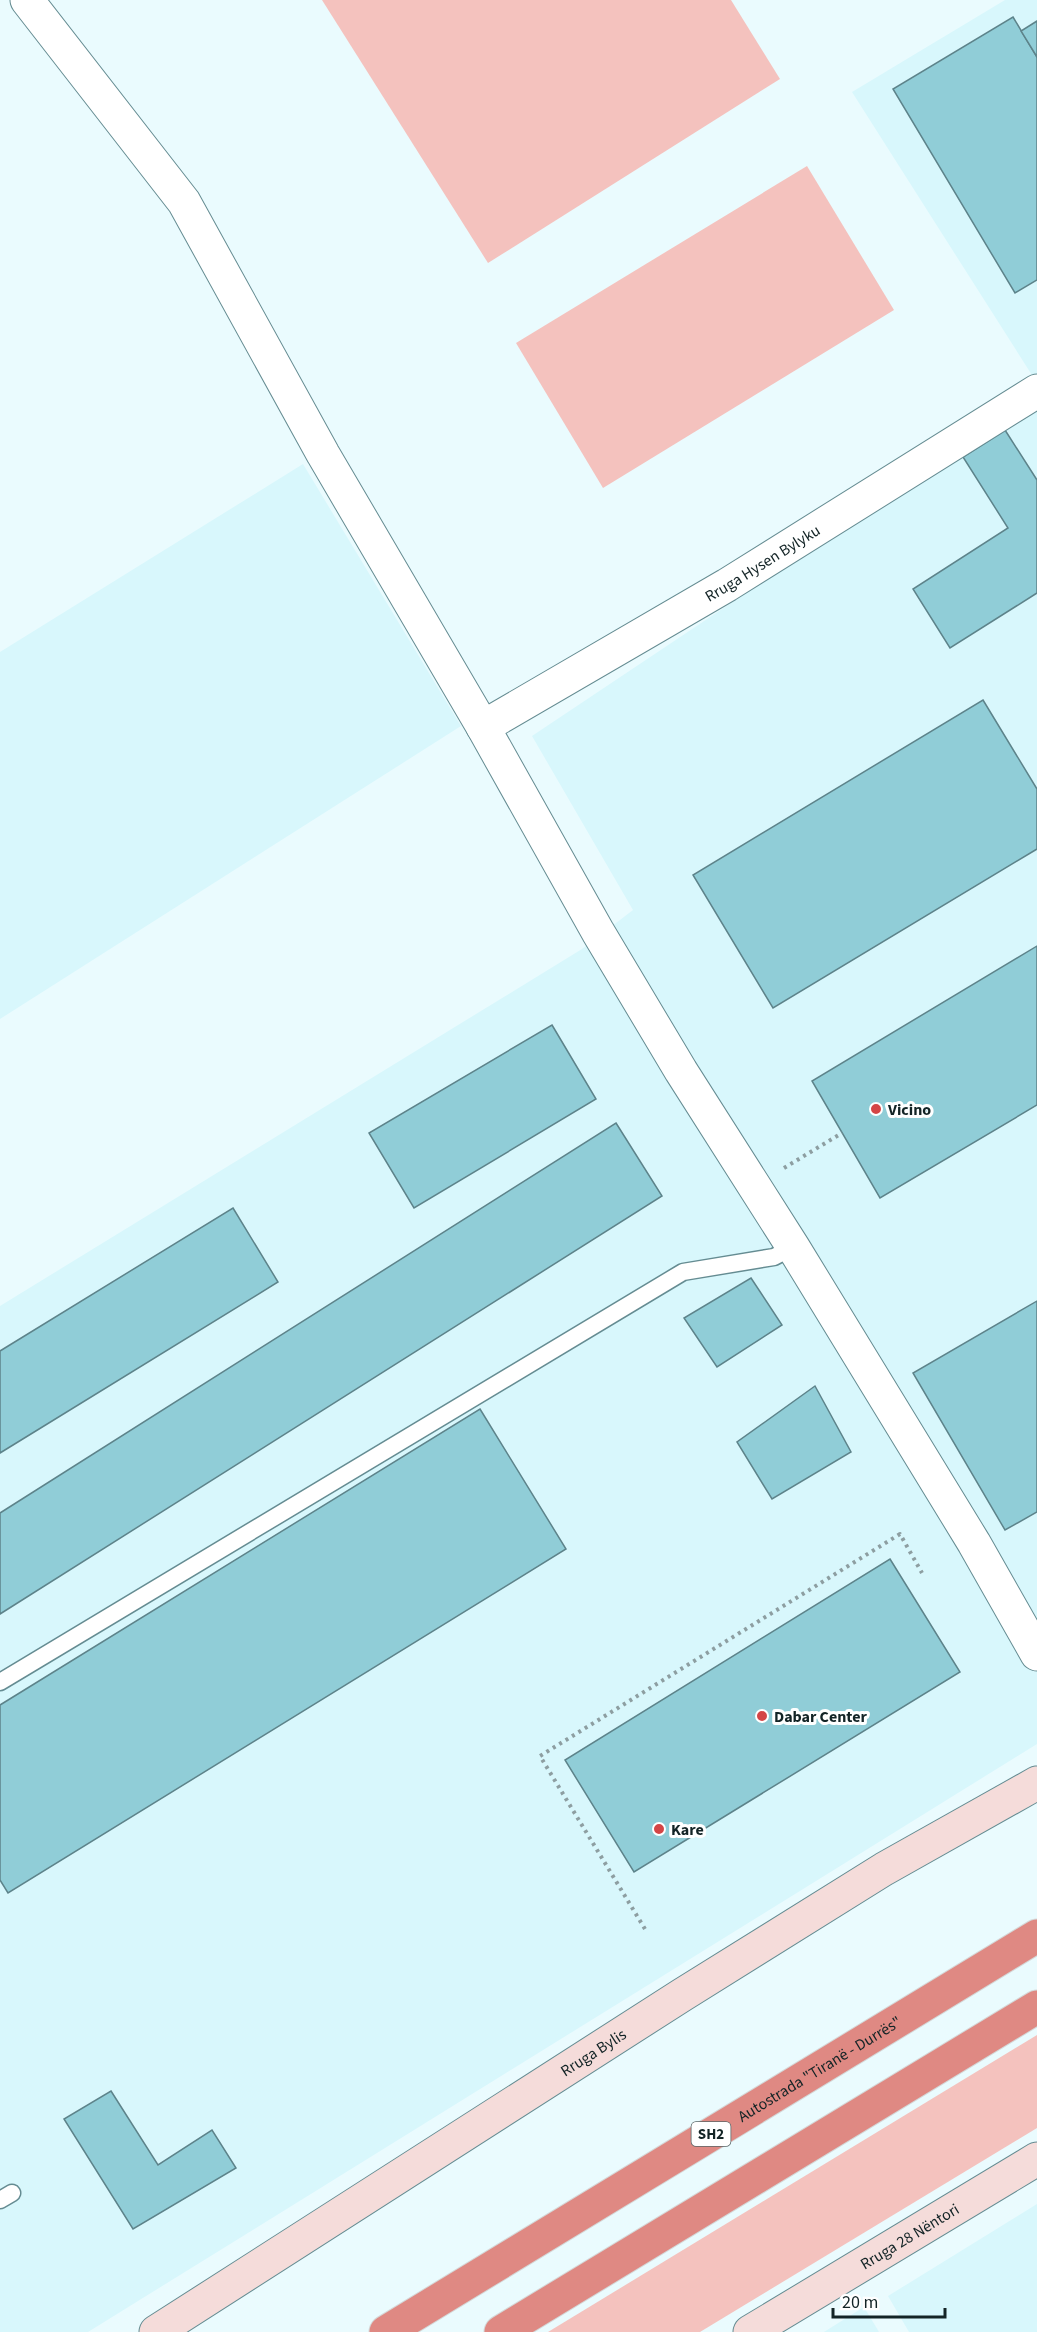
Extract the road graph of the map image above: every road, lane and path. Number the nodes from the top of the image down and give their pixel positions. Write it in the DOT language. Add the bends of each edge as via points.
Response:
graph roads {
  1 [pos="27,0"];
  2 [pos="1037,391"];
  3 [pos="483,727"];
  4 [pos="842,1133"];
  5 [pos="754,1186"];
  6 [pos="793,1247"];
  7 [pos="922,1573"];
  8 [pos="1037,1654"];
  9 [pos="0,1682"];
  10 [pos="1037,1783"];
  11 [pos="645,1929"];
  12 [pos="1037,1936"];
  13 [pos="1037,2007"];
  14 [pos="1037,2159"];
  15 [pos="785,2323"];
  16 [pos="156,2332"];
  17 [pos="386,2332"];
  18 [pos="501,2332"];
  19 [pos="750,2332"];
  1 -- 3 [label="street" via="184,202 323,454"];
  2 -- 3 [label="street, Rruga Hysen Bylyku" via="727,585"];
  3 -- 5 [label="street" via="598,933"];
  4 -- 5 [label="path"];
  5 -- 6 [label="street"];
  6 -- 8 [label="street" via="974,1543"];
  6 -- 9 [label="lane" via="774,1257 683,1272"];
  7 -- 11 [label="path" via="900,1534 540,1756"];
  10 -- 16 [label="main road, Rruga Bylis" via="884,1869 712,1976"];
  12 -- 17 [label="highway, Autostrada \"Tiranë - Durrës\" / SH2"];
  13 -- 18 [label="highway"];
  14 -- 15 [label="main road, Rruga 28 Nëntori"];
  15 -- 19 [label="main road, Rruga 28 Nëntori"];
}
